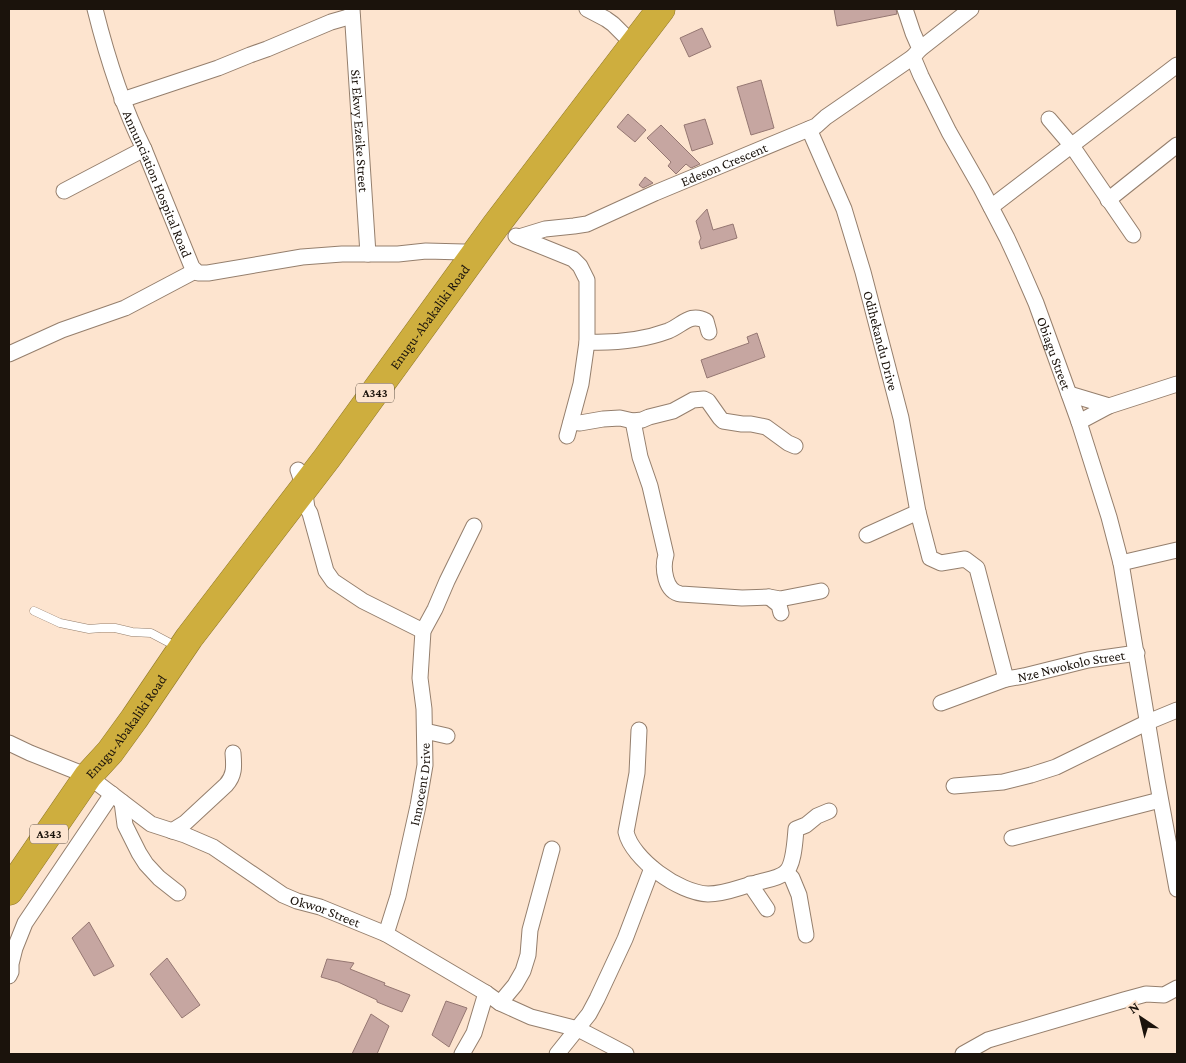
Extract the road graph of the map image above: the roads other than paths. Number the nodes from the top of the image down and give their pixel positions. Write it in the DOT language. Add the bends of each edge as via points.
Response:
graph roads {
  1 [pos="95,9"];
  2 [pos="587,9"];
  3 [pos="648,9"];
  4 [pos="661,9"];
  5 [pos="906,9"];
  6 [pos="971,9"];
  7 [pos="352,13"];
  8 [pos="626,37"];
  9 [pos="917,53"];
  10 [pos="1177,65"];
  11 [pos="122,100"];
  12 [pos="1049,119"];
  13 [pos="809,129"];
  14 [pos="1177,145"];
  15 [pos="1072,146"];
  16 [pos="144,149"];
  17 [pos="64,191"];
  18 [pos="1108,200"];
  19 [pos="991,207"];
  20 [pos="501,228"];
  21 [pos="1133,235"];
  22 [pos="464,252"];
  23 [pos="368,254"];
  24 [pos="195,271"];
  25 [pos="708,332"];
  26 [pos="587,342"];
  27 [pos="9,354"];
  28 [pos="1177,384"];
  29 [pos="1069,394"];
  30 [pos="1109,406"];
  31 [pos="633,420"];
  32 [pos="1079,422"];
  33 [pos="795,446"];
  34 [pos="301,479"];
  35 [pos="918,512"];
  36 [pos="474,526"];
  37 [pos="867,535"];
  38 [pos="1177,550"];
  39 [pos="1121,562"];
  40 [pos="821,591"];
  41 [pos="769,597"];
  42 [pos="34,611"];
  43 [pos="781,614"];
  44 [pos="423,631"];
  45 [pos="168,642"];
  46 [pos="1137,653"];
  47 [pos="1006,679"];
  48 [pos="941,703"];
  49 [pos="1177,710"];
  50 [pos="1148,722"];
  51 [pos="640,730"];
  52 [pos="425,731"];
  53 [pos="447,736"];
  54 [pos="9,744"];
  55 [pos="232,753"];
  56 [pos="88,776"];
  57 [pos="954,786"];
  58 [pos="117,798"];
  59 [pos="1160,800"];
  60 [pos="829,811"];
  61 [pos="172,831"];
  62 [pos="1012,838"];
  63 [pos="552,849"];
  64 [pos="652,868"];
  65 [pos="786,872"];
  66 [pos="750,884"];
  67 [pos="1177,889"];
  68 [pos="9,891"];
  69 [pos="178,893"];
  70 [pos="767,909"];
  71 [pos="386,934"];
  72 [pos="806,935"];
  73 [pos="9,976"];
  74 [pos="1177,988"];
  75 [pos="486,993"];
  76 [pos="500,1003"];
  77 [pos="578,1029"];
  78 [pos="462,1054"];
  79 [pos="557,1054"];
  80 [pos="626,1054"];
  81 [pos="963,1054"];
  1 -- 11 [label="street, Annunciation Hospital Road"];
  2 -- 8 [label="street" via="606,18"];
  3 -- 8 [label="highway, Enugu-Abakaliki Road / A343"];
  4 -- 20 [label="highway, Enugu-Abakaliki Road / A343"];
  5 -- 9 [label="street, Obiagu Street"];
  6 -- 9 [label="street, Edeson Crescent"];
  7 -- 11 [label="street" via="218,68"];
  7 -- 23 [label="street, Sir Ekwy Ezeike Street"];
  8 -- 20 [label="highway, Enugu-Abakaliki Road / A343"];
  9 -- 13 [label="street, Edeson Crescent"];
  9 -- 19 [label="street, Obiagu Street" via="921,76"];
  10 -- 15 [label="street"];
  11 -- 16 [label="street, Annunciation Hospital Road"];
  12 -- 15 [label="street"];
  13 -- 20 [label="street, Edeson Crescent" via="586,224 545,229"];
  13 -- 35 [label="street, Odihekandu Drive" via="844,209 863,272 901,418"];
  14 -- 18 [label="street"];
  15 -- 18 [label="street"];
  15 -- 19 [label="street"];
  16 -- 17 [label="street"];
  16 -- 24 [label="street, Annunciation Hospital Road"];
  18 -- 21 [label="street"];
  19 -- 29 [label="street, Obiagu Street" via="1034,299"];
  20 -- 22 [label="highway, Enugu-Abakaliki Road / A343"];
  20 -- 26 [label="street" via="573,259 580,266 587,280"];
  20 -- 34 [label="highway, Enugu-Abakaliki Road / A343" via="327,458"];
  22 -- 23 [label="street, Annunciation Hospital Road"];
  22 -- 34 [label="highway, Enugu-Abakaliki Road / A343"];
  23 -- 24 [label="street, Annunciation Hospital Road" via="302,257 208,273"];
  24 -- 27 [label="street" via="125,308 62,330"];
  25 -- 26 [label="street" via="706,321 692,317 666,331 632,341"];
  26 -- 31 [label="street" via="582,384 569,429 580,423 603,419"];
  28 -- 30 [label="street"];
  29 -- 30 [label="street"];
  29 -- 32 [label="street, Obiagu Street"];
  30 -- 32 [label="street"];
  31 -- 33 [label="street" via="673,411 693,400 704,399 723,421 766,427"];
  31 -- 41 [label="street" via="666,555 665,575 672,591 742,598"];
  32 -- 39 [label="street, Obiagu Street"];
  34 -- 44 [label="street" via="326,571 333,581 363,601"];
  34 -- 45 [label="highway, Enugu-Abakaliki Road / A343"];
  34 -- 56 [label="highway, Enugu-Abakaliki Road / A343" via="110,752"];
  35 -- 37 [label="street"];
  35 -- 47 [label="street, Odihekandu Drive" via="930,558 940,563 965,559 977,568"];
  36 -- 44 [label="street"];
  38 -- 39 [label="street"];
  39 -- 46 [label="street, Obiagu Street"];
  40 -- 41 [label="street" via="780,599"];
  41 -- 43 [label="street" via="779,605"];
  42 -- 45 [label="lane" via="60,623 89,629 114,628 151,633"];
  44 -- 52 [label="street, Innocent Drive" via="420,678"];
  45 -- 56 [label="highway, Enugu-Abakaliki Road / A343" via="98,748"];
  46 -- 47 [label="street, Nze Nwokolo Street" via="1088,660"];
  46 -- 50 [label="street, Obiagu Street"];
  47 -- 48 [label="street, Nze Nwokolo Street"];
  49 -- 50 [label="street"];
  50 -- 57 [label="street" via="1048,770 1003,782"];
  50 -- 59 [label="street, Obiagu Street"];
  51 -- 64 [label="street" via="637,773 626,832 641,858"];
  52 -- 53 [label="street"];
  52 -- 71 [label="street, Innocent Drive" via="426,765 398,896"];
  54 -- 56 [label="street, Okwor Street"];
  55 -- 61 [label="street" via="231,779 185,823"];
  56 -- 58 [label="street, Okwor Street"];
  56 -- 68 [label="highway, A343"];
  58 -- 61 [label="street, Okwor Street" via="152,824"];
  58 -- 69 [label="street" via="125,825 146,864"];
  58 -- 73 [label="street" via="25,923"];
  59 -- 62 [label="street"];
  59 -- 67 [label="street, Obiagu Street"];
  60 -- 65 [label="street" via="796,829 791,862"];
  61 -- 71 [label="street, Okwor Street" via="214,847 283,895"];
  63 -- 76 [label="street" via="530,930 523,971"];
  64 -- 66 [label="street" via="674,882 706,894 726,893"];
  64 -- 77 [label="street" via="598,999"];
  65 -- 66 [label="street" via="773,879"];
  65 -- 72 [label="street" via="799,895"];
  66 -- 70 [label="street"];
  71 -- 75 [label="street, Okwor Street"];
  74 -- 81 [label="street" via="1164,995 1146,994 988,1040"];
  75 -- 76 [label="street, Okwor Street"];
  75 -- 78 [label="street" via="474,1033"];
  76 -- 77 [label="street, Okwor Street" via="531,1017"];
  77 -- 79 [label="street"];
  77 -- 80 [label="street, Okwor Street"];
}
